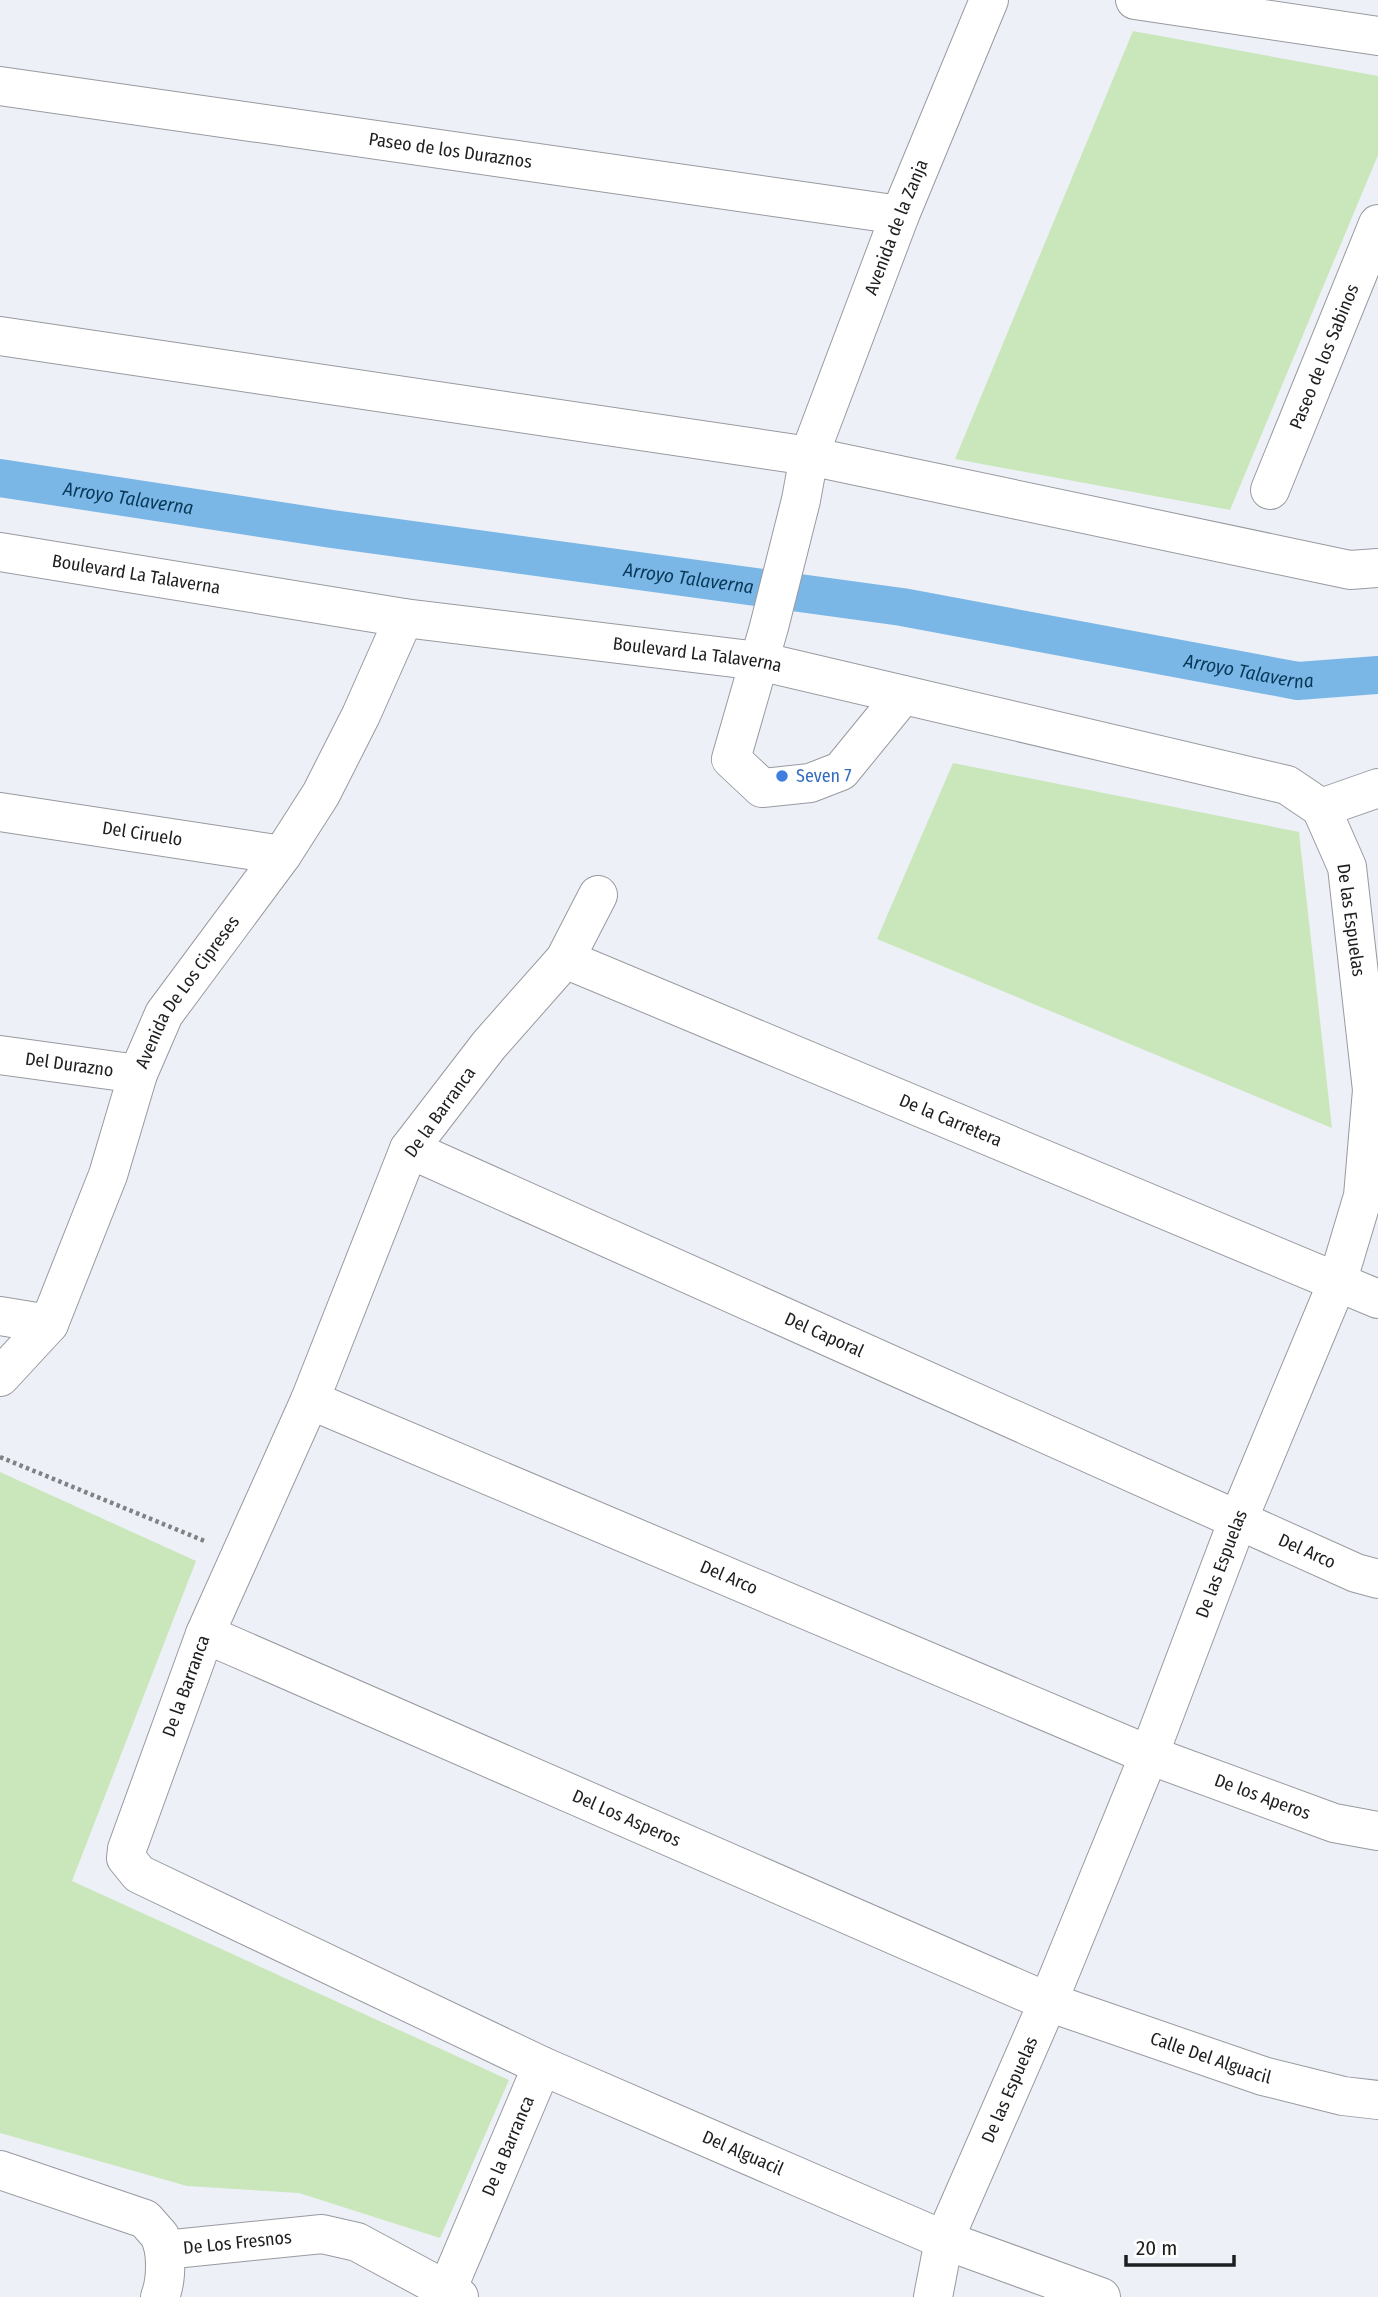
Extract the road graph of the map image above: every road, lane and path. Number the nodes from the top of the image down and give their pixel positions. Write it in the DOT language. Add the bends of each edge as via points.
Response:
graph roads {
  1 [pos="989,0"];
  2 [pos="1135,0"];
  3 [pos="1378,36"];
  4 [pos="0,86"];
  5 [pos="900,215"];
  6 [pos="1378,225"];
  7 [pos="0,337"];
  8 [pos="809,456"];
  9 [pos="1270,490"];
  10 [pos="0,552"];
  11 [pos="1378,568"];
  12 [pos="404,618"];
  13 [pos="764,644"];
  14 [pos="903,695"];
  15 [pos="1378,788"];
  16 [pos="1321,808"];
  17 [pos="0,812"];
  18 [pos="282,855"];
  19 [pos="598,895"];
  20 [pos="565,959"];
  21 [pos="0,1055"];
  22 [pos="138,1074"];
  23 [pos="410,1149"];
  24 [pos="1336,1283"];
  25 [pos="1378,1299"];
  26 [pos="0,1316"];
  27 [pos="49,1324"];
  28 [pos="0,1377"];
  29 [pos="310,1400"];
  30 [pos="0,1457"];
  31 [pos="1238,1520"];
  32 [pos="240,1555"];
  33 [pos="1378,1579"];
  34 [pos="205,1634"];
  35 [pos="1149,1755"];
  36 [pos="1378,1831"];
  37 [pos="1048,2002"];
  38 [pos="542,2066"];
  39 [pos="1378,2100"];
  40 [pos="0,2170"];
  41 [pos="944,2240"];
  42 [pos="164,2250"];
  43 [pos="450,2295"];
  44 [pos="160,2297"];
  45 [pos="933,2297"];
  46 [pos="1101,2297"];
  1 -- 5 [label="street, Avenida de la Zanja"];
  2 -- 3 [label="street"];
  4 -- 5 [label="street, Paseo de los Duraznos"];
  5 -- 8 [label="street, Avenida de la Zanja"];
  6 -- 9 [label="street, Paseo de los Sabinos"];
  7 -- 8 [label="street"];
  8 -- 11 [label="street" via="1350,570"];
  8 -- 13 [label="street, Avenida de la Zanja"];
  10 -- 12 [label="street, Boulevard La Talaverna"];
  12 -- 13 [label="street, Boulevard La Talaverna"];
  12 -- 18 [label="street, Avenida De Los Cipreses" via="321,794"];
  13 -- 14 [label="street, Boulevard La Talaverna"];
  13 -- 14 [label="street, Avenida de la Zanja" via="732,759 762,788 810,783 841,771"];
  14 -- 16 [label="street, Boulevard La Talaverna" via="1287,785"];
  15 -- 16 [label="street"];
  16 -- 24 [label="street, De las Espuelas" via="1347,867 1372,1090 1363,1196"];
  17 -- 18 [label="street, Del Ciruelo"];
  18 -- 22 [label="street, Avenida De Los Cipreses" via="164,1014"];
  19 -- 20 [label="street, De la Barranca"];
  20 -- 23 [label="street, De la Barranca" via="489,1045"];
  20 -- 24 [label="street, De la Carretera"];
  21 -- 22 [label="street, Del Durazno"];
  22 -- 27 [label="street, Avenida De Los Cipreses" via="108,1175"];
  23 -- 29 [label="street, De la Barranca"];
  23 -- 31 [label="street, Del Caporal"];
  24 -- 25 [label="street"];
  24 -- 31 [label="street, De las Espuelas"];
  26 -- 27 [label="street"];
  27 -- 28 [label="street, Avenida De Los Cipreses"];
  29 -- 32 [label="street, De la Barranca"];
  29 -- 35 [label="street, Del Arco"];
  30 -- 32 [label="path"];
  31 -- 33 [label="street, Del Arco"];
  31 -- 35 [label="street, De las Espuelas"];
  32 -- 34 [label="street, De la Barranca"];
  34 -- 37 [label="street, Del Los Asperos"];
  34 -- 38 [label="street, De la Barranca" via="127,1849 130,1866"];
  35 -- 36 [label="street, De los Aperos" via="1334,1823"];
  35 -- 37 [label="street, De las Espuelas"];
  37 -- 39 [label="street, Calle Del Alguacil" via="1262,2076"];
  37 -- 41 [label="street, De las Espuelas"];
  38 -- 41 [label="street, Del Alguacil"];
  38 -- 43 [label="street, De la Barranca"];
  40 -- 42 [label="street, De Los Fresnos" via="145,2219 160,2236"];
  41 -- 45 [label="street, De las Espuelas"];
  41 -- 46 [label="street, Del Alguacil"];
  42 -- 43 [label="street, De Los Fresnos" via="323,2234 357,2242"];
  42 -- 44 [label="street" via="166,2268"];
}
